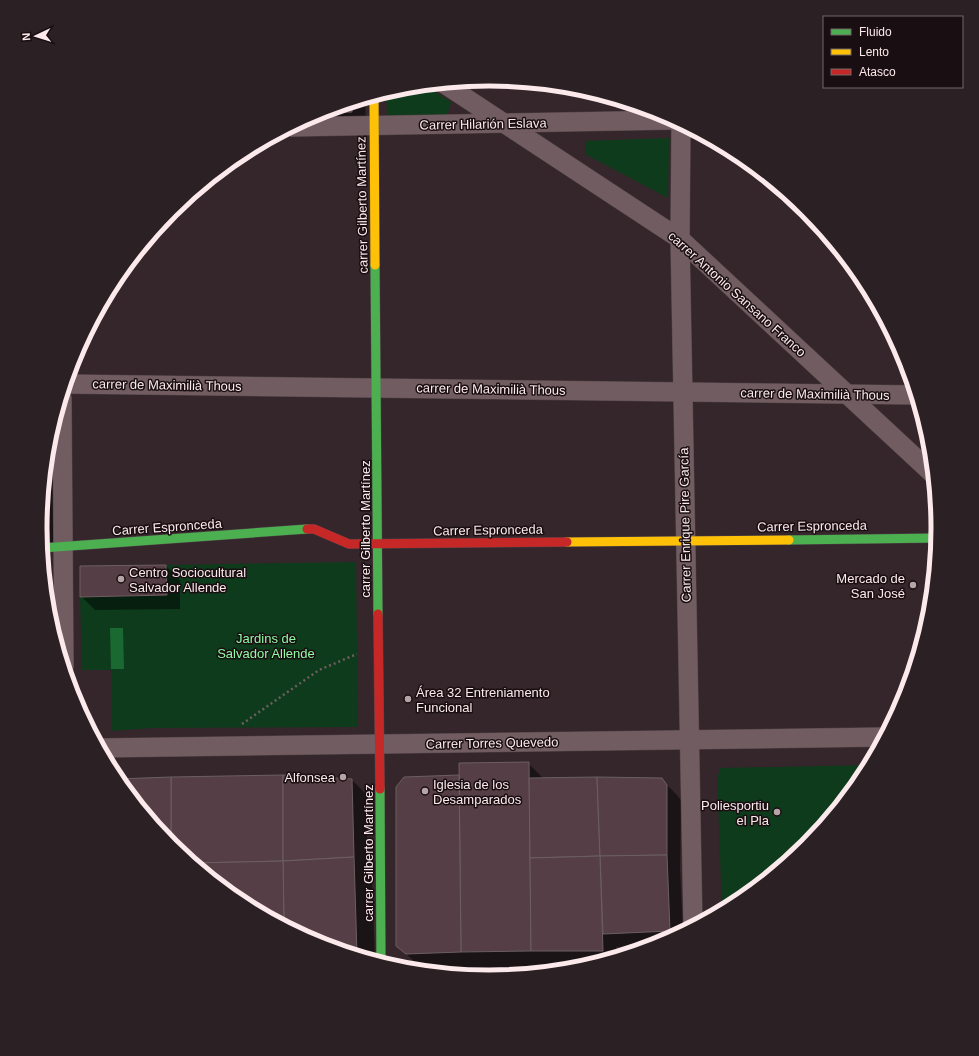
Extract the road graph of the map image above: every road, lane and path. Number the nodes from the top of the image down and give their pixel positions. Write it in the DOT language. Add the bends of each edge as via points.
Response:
graph roads {
  1 [pos="450,87"];
  2 [pos="374,101"];
  3 [pos="662,120"];
  4 [pos="506,123"];
  5 [pos="374,125"];
  6 [pos="303,127"];
  7 [pos="681,129"];
  8 [pos="680,238"];
  9 [pos="71,384"];
  10 [pos="377,388"];
  11 [pos="682,392"];
  12 [pos="847,394"];
  13 [pos="912,395"];
  14 [pos="62,413"];
  15 [pos="928,469"];
  16 [pos="932,538"];
  17 [pos="686,540"];
  18 [pos="378,544"];
  19 [pos="48,548"];
  20 [pos="63,548"];
  21 [pos="64,649"];
  22 [pos="357,653"];
  23 [pos="237,728"];
  24 [pos="879,737"];
  25 [pos="689,740"];
  26 [pos="380,744"];
  27 [pos="105,748"];
  28 [pos="693,921"];
  29 [pos="381,956"];
  1 -- 4 [label="street, carrer Antonio Sansano Franco"];
  2 -- 5 [label="street, carrer Gilberto Martínez"];
  3 -- 4 [label="street, Carrer Hilarión Eslava"];
  4 -- 5 [label="street, Carrer Hilarión Eslava"];
  4 -- 8 [label="street, carrer Antonio Sansano Franco"];
  5 -- 6 [label="street, Carrer Hilarión Eslava"];
  5 -- 10 [label="street, carrer Gilberto Martínez"];
  7 -- 8 [label="street, Carrer Enrique Pire García"];
  8 -- 11 [label="street, Carrer Enrique Pire García"];
  8 -- 12 [label="street, carrer Antonio Sansano Franco"];
  9 -- 10 [label="street, carrer de Maximilià Thous"];
  10 -- 11 [label="street, carrer de Maximilià Thous"];
  10 -- 18 [label="street, carrer Gilberto Martínez"];
  11 -- 12 [label="street, carrer de Maximilià Thous"];
  11 -- 17 [label="street, Carrer Enrique Pire García"];
  12 -- 13 [label="street, carrer de Maximilià Thous"];
  12 -- 15 [label="street, carrer Antonio Sansano Franco"];
  14 -- 20 [label="street"];
  16 -- 17 [label="street, Carrer Espronceda"];
  17 -- 18 [label="street, Carrer Espronceda"];
  17 -- 25 [label="street, Carrer Enrique Pire García"];
  18 -- 20 [label="street, Carrer Espronceda" via="349,544 314,529"];
  18 -- 26 [label="street, carrer Gilberto Martínez"];
  19 -- 20 [label="street, Carrer Espronceda"];
  20 -- 21 [label="street"];
  22 -- 23 [label="path" via="319,670"];
  24 -- 25 [label="street, Carrer Torres Quevedo"];
  25 -- 26 [label="street, Carrer Torres Quevedo"];
  25 -- 28 [label="street, Carrer Enrique Pire García"];
  26 -- 27 [label="street, Carrer Torres Quevedo"];
  26 -- 29 [label="street, carrer Gilberto Martínez"];
}
